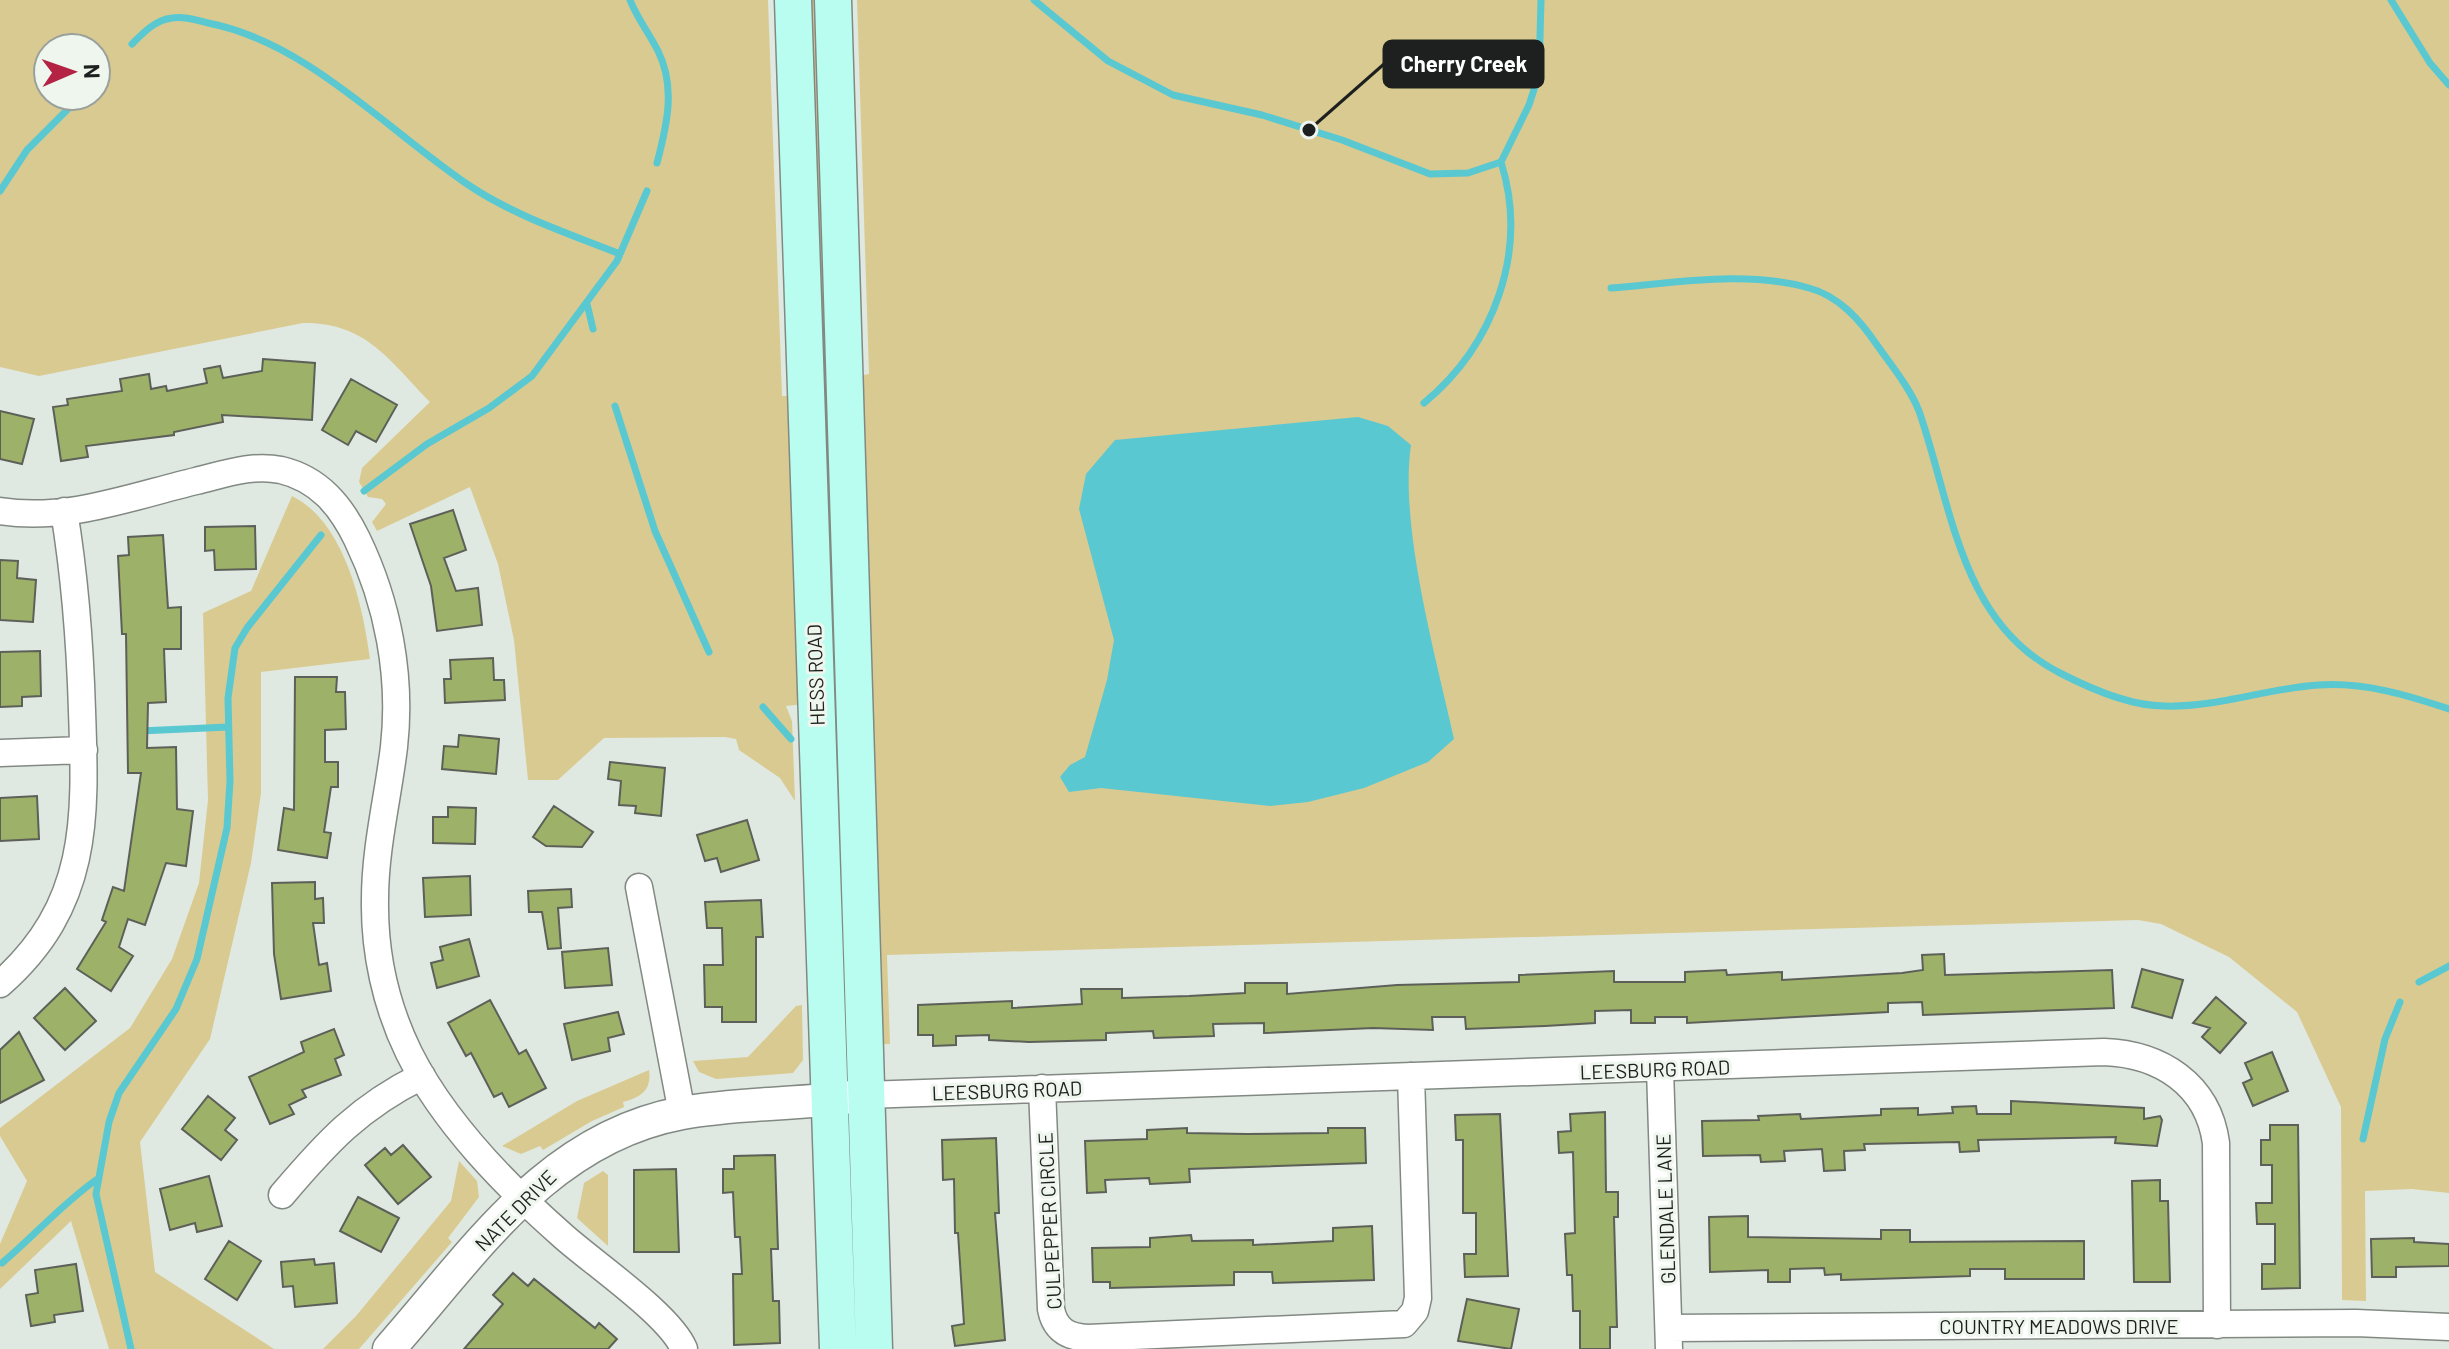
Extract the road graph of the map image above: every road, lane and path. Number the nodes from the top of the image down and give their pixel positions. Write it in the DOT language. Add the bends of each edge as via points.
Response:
graph roads {
  1 [pos="793,0"];
  2 [pos="833,0"];
  3 [pos="0,511"];
  4 [pos="64,511"];
  5 [pos="84,750"];
  6 [pos="0,753"];
  7 [pos="639,887"];
  8 [pos="0,984"];
  9 [pos="1660,1069"];
  10 [pos="422,1076"];
  11 [pos="1411,1076"];
  12 [pos="1042,1088"];
  13 [pos="848,1098"];
  14 [pos="682,1113"];
  15 [pos="282,1195"];
  16 [pos="523,1197"];
  17 [pos="2217,1325"];
  18 [pos="2449,1327"];
  19 [pos="1669,1338"];
  20 [pos="389,1349"];
  21 [pos="684,1349"];
  22 [pos="838,1349"];
  23 [pos="874,1349"];
  1 -- 13 [label="main road, HESS ROAD" via="804,358"];
  2 -- 13 [label="main road, HESS ROAD" via="844,355"];
  3 -- 4 [label="street"];
  4 -- 5 [label="street" via="79,616"];
  4 -- 10 [label="street" via="263,468 307,480 344,513 375,581 391,646 395,733 376,875 376,922 390,1004"];
  5 -- 6 [label="street"];
  5 -- 8 [label="street" via="83,831 72,879 45,935"];
  7 -- 14 [label="street"];
  9 -- 11 [label="street, LEESBURG ROAD"];
  9 -- 17 [label="street, LEESBURG ROAD" via="2104,1052 2161,1063 2200,1098 2214,1131"];
  9 -- 19 [label="street, GLENDALE LANE"];
  10 -- 15 [label="street" via="350,1120"];
  10 -- 16 [label="street" via="460,1130"];
  11 -- 12 [label="street, LEESBURG ROAD"];
  11 -- 12 [label="street, CULPEPPER CIRCLE" via="1418,1298 1404,1324 1088,1338 1065,1333 1053,1320"];
  12 -- 13 [label="street, LEESBURG ROAD"];
  13 -- 14 [label="street, NATE DRIVE"];
  13 -- 22 [label="main road, HESS ROAD"];
  13 -- 23 [label="main road, HESS ROAD"];
  14 -- 16 [label="street, NATE DRIVE" via="602,1141"];
  16 -- 20 [label="street, NATE DRIVE"];
  16 -- 21 [label="street" via="668,1325"];
  17 -- 18 [label="street, COUNTRY MEADOWS DRIVE"];
  17 -- 19 [label="street, COUNTRY MEADOWS DRIVE"];
}
